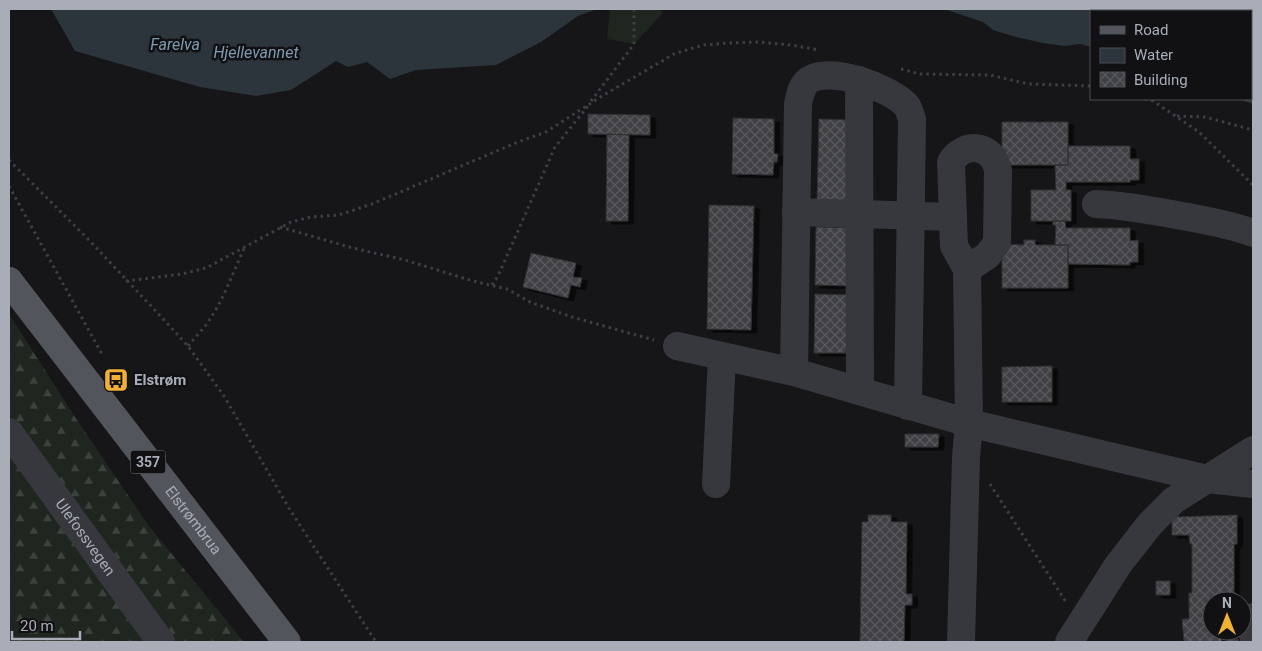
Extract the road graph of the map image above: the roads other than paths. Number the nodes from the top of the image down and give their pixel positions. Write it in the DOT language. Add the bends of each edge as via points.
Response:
graph roads {
  1 [pos="859,80"];
  2 [pos="1096,204"];
  3 [pos="796,212"];
  4 [pos="860,214"];
  5 [pos="911,215"];
  6 [pos="953,217"];
  7 [pos="1253,233"];
  8 [pos="967,269"];
  9 [pos="9,281"];
  10 [pos="677,346"];
  11 [pos="722,357"];
  12 [pos="794,372"];
  13 [pos="860,392"];
  14 [pos="908,406"];
  15 [pos="969,423"];
  16 [pos="9,432"];
  17 [pos="1253,450"];
  18 [pos="1206,479"];
  19 [pos="716,484"];
  20 [pos="1253,484"];
  21 [pos="1253,618"];
  22 [pos="1075,634"];
  23 [pos="1253,635"];
  24 [pos="161,642"];
  25 [pos="287,642"];
  26 [pos="961,642"];
  1 -- 3 [label="street" via="844,76 817,76 807,81 801,91"];
  1 -- 4 [label="street"];
  1 -- 5 [label="street" via="896,96 908,106 912,119"];
  2 -- 7 [label="street" via="1182,216"];
  3 -- 4 [label="street"];
  3 -- 12 [label="street"];
  4 -- 5 [label="street"];
  4 -- 13 [label="street"];
  5 -- 6 [label="street"];
  5 -- 14 [label="street"];
  6 -- 8 [label="street" via="954,246"];
  6 -- 8 [label="street" via="951,162 956,153 968,148 990,153 997,162 998,170 997,243 987,256"];
  8 -- 15 [label="street"];
  9 -- 25 [label="main road, Elstrømbrua / 357"];
  10 -- 11 [label="street"];
  11 -- 12 [label="street"];
  11 -- 19 [label="street"];
  12 -- 13 [label="street"];
  13 -- 14 [label="street"];
  14 -- 15 [label="street"];
  15 -- 18 [label="street"];
  15 -- 26 [label="street"];
  16 -- 24 [label="street, Ulefossvegen"];
  17 -- 18 [label="street"];
  18 -- 20 [label="street"];
  18 -- 22 [label="street" via="1174,500 1150,524 1118,565"];
  21 -- 23 [label="street"];
}
